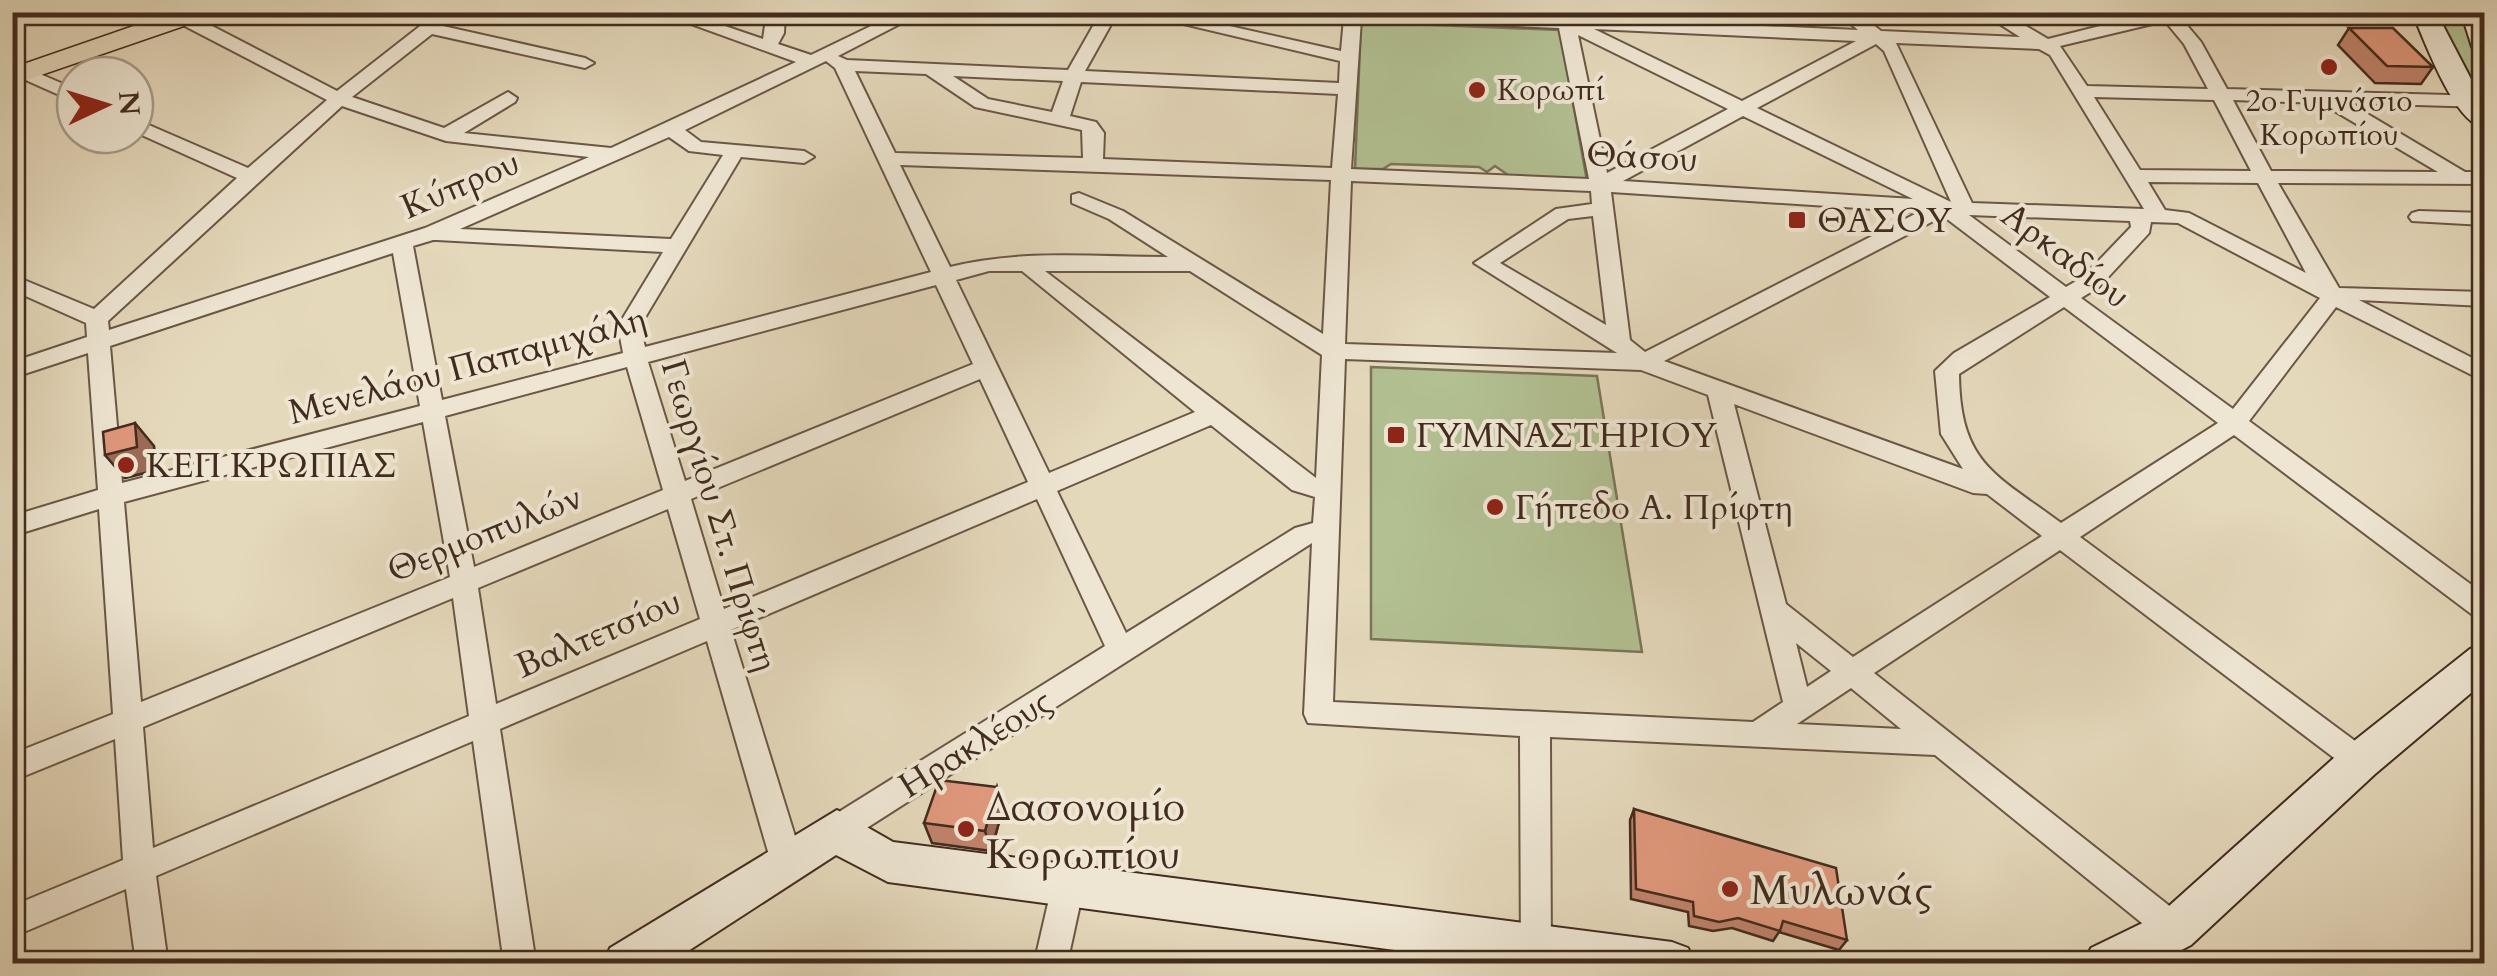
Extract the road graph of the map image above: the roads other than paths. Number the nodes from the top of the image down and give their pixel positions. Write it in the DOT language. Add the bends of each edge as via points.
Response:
graph roads {
  1 [pos="450,12"];
  2 [pos="666,12"];
  3 [pos="776,12"];
  4 [pos="915,12"];
  5 [pos="1110,12"];
  6 [pos="1141,12"];
  7 [pos="1315,12"];
  8 [pos="1845,12"];
  9 [pos="1989,12"];
  10 [pos="2424,12"];
  11 [pos="2172,13"];
  12 [pos="1353,15"];
  13 [pos="171,17"];
  14 [pos="1566,18"];
  15 [pos="1708,21"];
  16 [pos="429,28"];
  17 [pos="1878,36"];
  18 [pos="2048,44"];
  19 [pos="769,45"];
  20 [pos="1350,58"];
  21 [pos="827,61"];
  22 [pos="584,63"];
  23 [pos="932,70"];
  24 [pos="17,72"];
  25 [pos="1072,78"];
  26 [pos="55,88"];
  27 [pos="1347,89"];
  28 [pos="2080,91"];
  29 [pos="2222,95"];
  30 [pos="2324,97"];
  31 [pos="508,98"];
  32 [pos="336,100"];
  33 [pos="2476,100"];
  34 [pos="1742,110"];
  35 [pos="1060,118"];
  36 [pos="2484,120"];
  37 [pos="671,129"];
  38 [pos="155,134"];
  39 [pos="446,134"];
  40 [pos="735,151"];
  41 [pos="614,155"];
  42 [pos="804,158"];
  43 [pos="890,159"];
  44 [pos="1093,164"];
  45 [pos="1341,174"];
  46 [pos="248,176"];
  47 [pos="2132,176"];
  48 [pos="2266,177"];
  49 [pos="2461,178"];
  50 [pos="2484,178"];
  51 [pos="1600,185"];
  52 [pos="2484,194"];
  53 [pos="1079,198"];
  54 [pos="1954,208"];
  55 [pos="1603,210"];
  56 [pos="2149,216"];
  57 [pos="2420,217"];
  58 [pos="2484,219"];
  59 [pos="432,233"];
  60 [pos="402,244"];
  61 [pos="677,246"];
  62 [pos="1026,261"];
  63 [pos="1193,264"];
  64 [pos="941,275"];
  65 [pos="12,282"];
  66 [pos="2333,296"];
  67 [pos="2065,298"];
  68 [pos="2484,299"];
  69 [pos="98,331"];
  70 [pos="1619,343"];
  71 [pos="1334,351"];
  72 [pos="635,356"];
  73 [pos="1643,362"];
  74 [pos="985,368"];
  75 [pos="12,370"];
  76 [pos="2484,373"];
  77 [pos="1719,390"];
  78 [pos="433,411"];
  79 [pos="1214,414"];
  80 [pos="2235,423"];
  81 [pos="1991,484"];
  82 [pos="1040,485"];
  83 [pos="1328,492"];
  84 [pos="677,494"];
  85 [pos="110,496"];
  86 [pos="12,526"];
  87 [pos="1326,530"];
  88 [pos="2062,535"];
  89 [pos="464,583"];
  90 [pos="2484,608"];
  91 [pos="1774,610"];
  92 [pos="718,623"];
  93 [pos="1122,651"];
  94 [pos="1852,670"];
  95 [pos="2478,675"];
  96 [pos="1798,707"];
  97 [pos="127,721"];
  98 [pos="485,722"];
  99 [pos="1534,722"];
  100 [pos="1758,734"];
  101 [pos="1940,743"];
  102 [pos="2360,761"];
  103 [pos="12,768"];
  104 [pos="837,830"];
  105 [pos="787,862"];
  106 [pos="138,868"];
  107 [pos="1068,886"];
  108 [pos="12,922"];
  109 [pos="2175,930"];
  110 [pos="1535,954"];
  111 [pos="2118,962"];
  112 [pos="152,964"];
  113 [pos="520,964"];
  114 [pos="626,964"];
  115 [pos="1050,964"];
  116 [pos="1672,964"];
  1 -- 16 [label="street"];
  2 -- 19 [label="street"];
  3 -- 19 [label="street"];
  4 -- 21 [label="street, Κύπρου"];
  5 -- 25 [label="street"];
  6 -- 20 [label="street"];
  7 -- 12 [label="street"];
  8 -- 17 [label="street"];
  9 -- 18 [label="street"];
  10 -- 33 [label="street"];
  11 -- 18 [label="street"];
  11 -- 29 [label="street"];
  12 -- 14 [label="street"];
  12 -- 20 [label="street"];
  13 -- 24 [label="main road"];
  13 -- 32 [label="street"];
  14 -- 15 [label="street"];
  14 -- 34 [label="street, Αρκαδίου"];
  14 -- 51 [label="street"];
  15 -- 17 [label="street"];
  16 -- 22 [label="street"];
  16 -- 32 [label="street"];
  17 -- 18 [label="street"];
  17 -- 34 [label="street"];
  17 -- 54 [label="street" via="1892,48"];
  18 -- 28 [label="street"];
  19 -- 21 [label="street"];
  20 -- 27 [label="street"];
  21 -- 23 [label="street"];
  21 -- 37 [label="street, Κύπρου"];
  21 -- 43 [label="street"];
  23 -- 25 [label="street"];
  23 -- 35 [label="street" via="982,104"];
  24 -- 26 [label="street"];
  25 -- 27 [label="street"];
  25 -- 35 [label="street"];
  27 -- 45 [label="street"];
  28 -- 29 [label="street"];
  28 -- 47 [label="street"];
  29 -- 30 [label="street"];
  29 -- 48 [label="street"];
  30 -- 33 [label="street"];
  30 -- 49 [label="street"];
  31 -- 39 [label="street"];
  32 -- 39 [label="street"];
  32 -- 46 [label="street"];
  33 -- 36 [label="street"];
  34 -- 51 [label="street"];
  34 -- 54 [label="street, Αρκαδίου"];
  35 -- 44 [label="street" via="1093,128"];
  37 -- 40 [label="street" via="696,146"];
  37 -- 41 [label="street, Κύπρου"];
  38 -- 46 [label="street"];
  39 -- 41 [label="street"];
  40 -- 42 [label="street"];
  40 -- 61 [label="street, Γεωργίου Στ. Πρίφτη"];
  41 -- 59 [label="street, Κύπρου"];
  43 -- 44 [label="street, Θάσου"];
  43 -- 64 [label="street"];
  44 -- 45 [label="street, Θάσου"];
  45 -- 51 [label="street, Θάσου"];
  45 -- 71 [label="street"];
  46 -- 69 [label="street"];
  47 -- 48 [label="street"];
  47 -- 56 [label="street"];
  48 -- 49 [label="street"];
  48 -- 66 [label="street"];
  49 -- 50 [label="street"];
  49 -- 52 [label="street"];
  51 -- 54 [label="street, Θάσου"];
  51 -- 55 [label="street"];
  53 -- 63 [label="street"];
  54 -- 56 [label="street, Θάσου"];
  54 -- 67 [label="street, Αρκαδίου"];
  54 -- 73 [label="street"];
  55 -- 70 [label="street"];
  55 -- 70 [label="street" via="1562,214 1485,263"];
  56 -- 66 [label="street, Θάσου" via="2182,217"];
  56 -- 67 [label="street" via="2091,282"];
  57 -- 58 [label="street"];
  59 -- 60 [label="street, Κύπρου"];
  59 -- 61 [label="street"];
  60 -- 69 [label="street, Κύπρου"];
  60 -- 78 [label="street"];
  61 -- 72 [label="street, Γεωργίου Στ. Πρίφτη" via="629,326"];
  62 -- 63 [label="street, Μενελάου Παπαμιχάλη"];
  62 -- 64 [label="street, Μενελάου Παπαμιχάλη"];
  62 -- 79 [label="street"];
  63 -- 71 [label="street"];
  64 -- 72 [label="street, Μενελάου Παπαμιχάλη"];
  64 -- 74 [label="street"];
  65 -- 69 [label="street"];
  66 -- 68 [label="street, Θάσου"];
  66 -- 76 [label="street"];
  66 -- 80 [label="street"];
  67 -- 80 [label="street, Αρκαδίου"];
  67 -- 81 [label="street" via="1947,372 1946,424 1962,455"];
  69 -- 75 [label="street, Κύπρου"];
  69 -- 85 [label="street"];
  70 -- 73 [label="street"];
  71 -- 73 [label="street"];
  71 -- 83 [label="street"];
  72 -- 78 [label="street, Μενελάου Παπαμιχάλη"];
  72 -- 84 [label="street, Γεωργίου Στ. Πρίφτη"];
  73 -- 77 [label="street"];
  74 -- 82 [label="street"];
  74 -- 84 [label="street, Θερμοπυλών"];
  77 -- 81 [label="street"];
  77 -- 91 [label="street"];
  78 -- 85 [label="street, Μενελάου Παπαμιχάλη"];
  78 -- 89 [label="street"];
  79 -- 82 [label="street, Βαλτετσίου"];
  79 -- 83 [label="street" via="1301,484"];
  80 -- 88 [label="street"];
  80 -- 90 [label="street, Αρκαδίου"];
  81 -- 88 [label="street"];
  82 -- 92 [label="street, Βαλτετσίου"];
  82 -- 93 [label="street"];
  83 -- 87 [label="street"];
  84 -- 89 [label="street, Θερμοπυλών"];
  84 -- 92 [label="street, Γεωργίου Στ. Πρίφτη"];
  85 -- 86 [label="street, Μενελάου Παπαμιχάλη"];
  85 -- 97 [label="street"];
  87 -- 93 [label="street, Ηρακλέους" via="1304,535"];
  87 -- 99 [label="street" via="1318,714"];
  88 -- 94 [label="street"];
  88 -- 102 [label="street"];
  89 -- 97 [label="street, Θερμοπυλών"];
  89 -- 98 [label="street"];
  91 -- 94 [label="street"];
  91 -- 96 [label="street"];
  92 -- 98 [label="street, Βαλτετσίου"];
  92 -- 105 [label="street, Γεωργίου Στ. Πρίφτη"];
  93 -- 104 [label="street, Ηρακλέους"];
  94 -- 96 [label="street"];
  94 -- 101 [label="street"];
  95 -- 102 [label="street"];
  96 -- 100 [label="street"];
  97 -- 103 [label="street, Θερμοπυλών"];
  97 -- 106 [label="street"];
  98 -- 106 [label="street, Βαλτετσίου"];
  98 -- 113 [label="street"];
  99 -- 100 [label="street"];
  99 -- 110 [label="street"];
  100 -- 101 [label="street"];
  101 -- 109 [label="street"];
  102 -- 109 [label="street"];
  104 -- 105 [label="street, Ηρακλέους"];
  104 -- 107 [label="street" via="888,862"];
  105 -- 114 [label="street, Ηρακλέους"];
  106 -- 108 [label="street, Βαλτετσίου"];
  106 -- 112 [label="street"];
  107 -- 110 [label="street"];
  107 -- 115 [label="street"];
  109 -- 111 [label="street"];
  110 -- 116 [label="street"];
}
